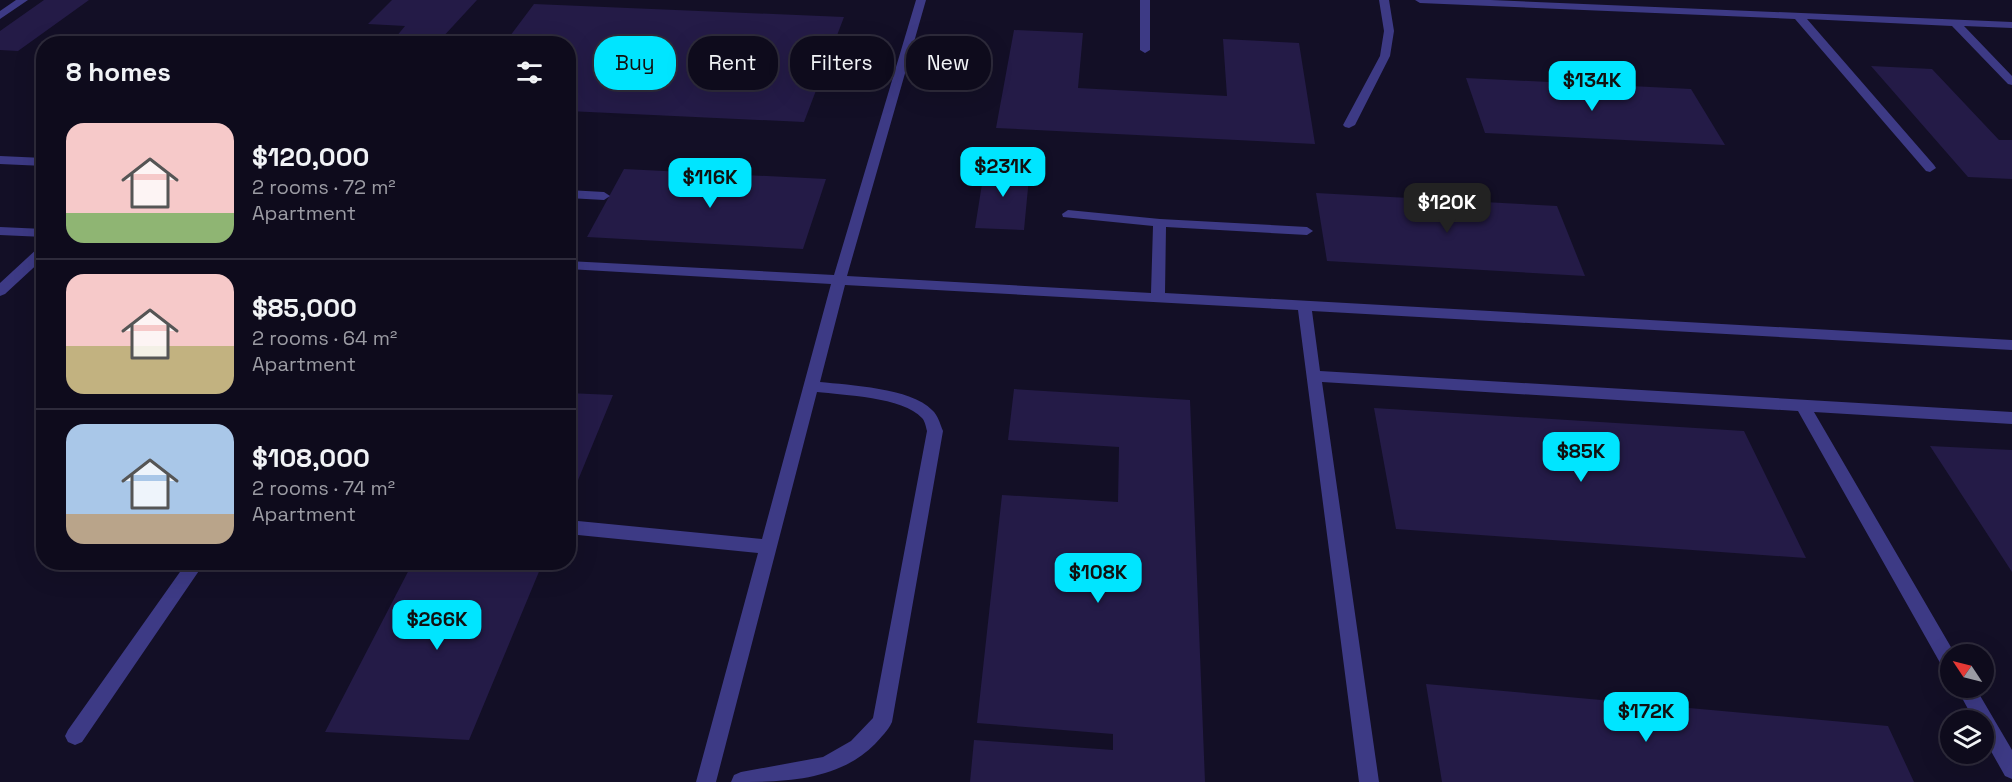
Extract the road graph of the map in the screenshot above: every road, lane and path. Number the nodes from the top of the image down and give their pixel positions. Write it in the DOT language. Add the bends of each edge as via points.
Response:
graph roads {
  1 [pos="23,0"];
  2 [pos="921,0"];
  3 [pos="1145,0"];
  4 [pos="1384,0"];
  5 [pos="1420,0"];
  6 [pos="0,16"];
  7 [pos="1799,17"];
  8 [pos="1955,23"];
  9 [pos="2012,25"];
  10 [pos="1145,50"];
  11 [pos="2012,82"];
  12 [pos="1349,125"];
  13 [pos="0,160"];
  14 [pos="36,162"];
  15 [pos="1930,168"];
  16 [pos="576,194"];
  17 [pos="604,196"];
  18 [pos="1068,214"];
  19 [pos="1160,223"];
  20 [pos="0,231"];
  21 [pos="1307,231"];
  22 [pos="36,233"];
  23 [pos="36,257"];
  24 [pos="576,265"];
  25 [pos="838,280"];
  26 [pos="0,291"];
  27 [pos="1158,298"];
  28 [pos="1304,306"];
  29 [pos="2012,345"];
  30 [pos="1313,376"];
  31 [pos="810,386"];
  32 [pos="1802,405"];
  33 [pos="2012,418"];
  34 [pos="578,528"];
  35 [pos="768,547"];
  36 [pos="191,570"];
  37 [pos="1940,645"];
  38 [pos="1971,698"];
  39 [pos="75,736"];
  40 [pos="2012,770"];
  41 [pos="706,782"];
  42 [pos="741,782"];
  43 [pos="1369,782"];
  1 -- 6 [label="lane"];
  2 -- 25 [label="lane"];
  3 -- 10 [label="lane"];
  4 -- 12 [label="lane" via="1389,31 1385,56"];
  5 -- 7 [label="lane"];
  7 -- 8 [label="lane"];
  7 -- 15 [label="lane"];
  8 -- 9 [label="lane"];
  8 -- 11 [label="lane"];
  13 -- 14 [label="lane"];
  16 -- 17 [label="lane"];
  18 -- 19 [label="lane"];
  19 -- 21 [label="lane"];
  19 -- 27 [label="lane"];
  20 -- 22 [label="lane"];
  23 -- 26 [label="lane"];
  24 -- 25 [label="lane"];
  25 -- 27 [label="lane"];
  25 -- 31 [label="lane"];
  27 -- 28 [label="lane"];
  28 -- 29 [label="lane"];
  28 -- 30 [label="lane"];
  30 -- 32 [label="lane"];
  30 -- 43 [label="lane"];
  31 -- 35 [label="lane"];
  31 -- 42 [label="lane" via="884,396 911,404 927,413 935,431 882,722 858,748 826,766"];
  32 -- 33 [label="lane"];
  32 -- 37 [label="lane"];
  34 -- 35 [label="lane"];
  35 -- 41 [label="lane"];
  36 -- 39 [label="lane"];
  38 -- 40 [label="lane"];
}
